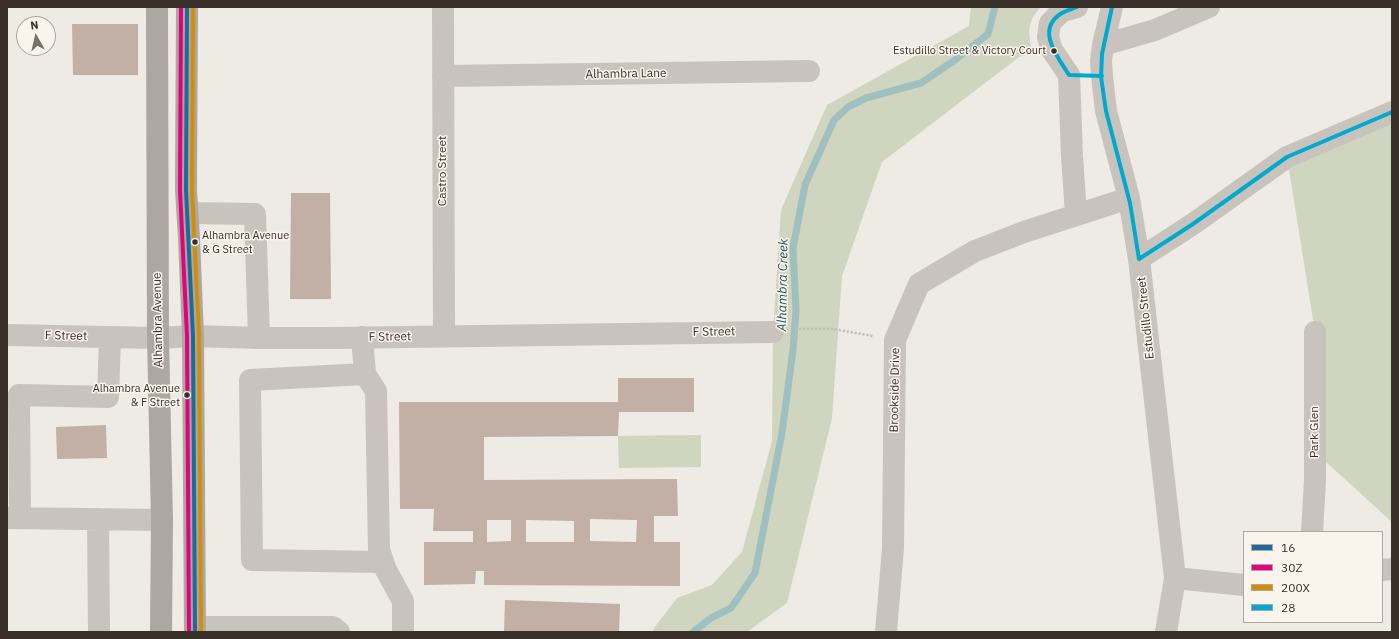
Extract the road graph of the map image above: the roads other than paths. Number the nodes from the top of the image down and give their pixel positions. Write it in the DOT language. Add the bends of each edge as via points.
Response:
graph roads {
  1 [pos="157,7"];
  2 [pos="187,7"];
  3 [pos="443,7"];
  4 [pos="1077,7"];
  5 [pos="1112,7"];
  6 [pos="1209,7"];
  7 [pos="1104,45"];
  8 [pos="809,71"];
  9 [pos="1069,75"];
  10 [pos="443,76"];
  11 [pos="1102,76"];
  12 [pos="1392,112"];
  13 [pos="1128,198"];
  14 [pos="188,213"];
  15 [pos="1076,214"];
  16 [pos="1139,259"];
  17 [pos="774,332"];
  18 [pos="1315,332"];
  19 [pos="7,335"];
  20 [pos="444,335"];
  21 [pos="193,336"];
  22 [pos="110,337"];
  23 [pos="362,337"];
  24 [pos="158,338"];
  25 [pos="259,338"];
  26 [pos="365,374"];
  27 [pos="13,395"];
  28 [pos="14,518"];
  29 [pos="98,519"];
  30 [pos="162,520"];
  31 [pos="1312,531"];
  32 [pos="383,562"];
  33 [pos="1175,578"];
  34 [pos="1243,585"];
  35 [pos="195,629"];
  36 [pos="246,629"];
  37 [pos="99,632"];
  38 [pos="161,632"];
  39 [pos="339,632"];
  40 [pos="403,632"];
  41 [pos="886,632"];
  42 [pos="1166,632"];
  1 -- 24 [label="main road, Alhambra Avenue"];
  2 -- 14 [label="main road"];
  3 -- 10 [label="street, Castro Street"];
  4 -- 9 [label="street" via="1062,12 1050,23 1048,38 1052,50"];
  5 -- 7 [label="street, Estudillo Street"];
  6 -- 7 [label="street" via="1154,30"];
  7 -- 11 [label="street, Estudillo Street"];
  8 -- 10 [label="street, Alhambra Lane"];
  9 -- 11 [label="street"];
  9 -- 15 [label="street"];
  10 -- 20 [label="street, Castro Street"];
  11 -- 13 [label="street, Estudillo Street" via="1106,111"];
  12 -- 16 [label="street" via="1287,157"];
  13 -- 15 [label="street, Brookside Drive"];
  13 -- 16 [label="street, Estudillo Street"];
  14 -- 21 [label="main road"];
  14 -- 25 [label="street" via="255,214"];
  15 -- 41 [label="street, Brookside Drive" via="975,251 919,284 895,340 893,548"];
  16 -- 33 [label="street, Estudillo Street"];
  17 -- 20 [label="street, F Street"];
  18 -- 31 [label="street, Park Glen" via="1315,480"];
  19 -- 22 [label="street, F Street"];
  20 -- 23 [label="street, F Street"];
  21 -- 24 [label="street, F Street"];
  21 -- 25 [label="street, F Street"];
  21 -- 35 [label="main road"];
  22 -- 24 [label="street, F Street"];
  22 -- 27 [label="street" via="108,397"];
  23 -- 25 [label="street, F Street"];
  23 -- 26 [label="street"];
  24 -- 30 [label="main road, Alhambra Avenue"];
  26 -- 32 [label="street" via="376,391 380,550"];
  26 -- 32 [label="street" via="250,380 252,560"];
  27 -- 28 [label="street"];
  28 -- 29 [label="street"];
  29 -- 30 [label="street"];
  29 -- 37 [label="street"];
  30 -- 38 [label="main road, Alhambra Avenue"];
  32 -- 40 [label="street" via="403,601"];
  33 -- 34 [label="street"];
  33 -- 42 [label="street, Estudillo Street"];
  35 -- 36 [label="street"];
  36 -- 39 [label="street" via="333,626"];
}
